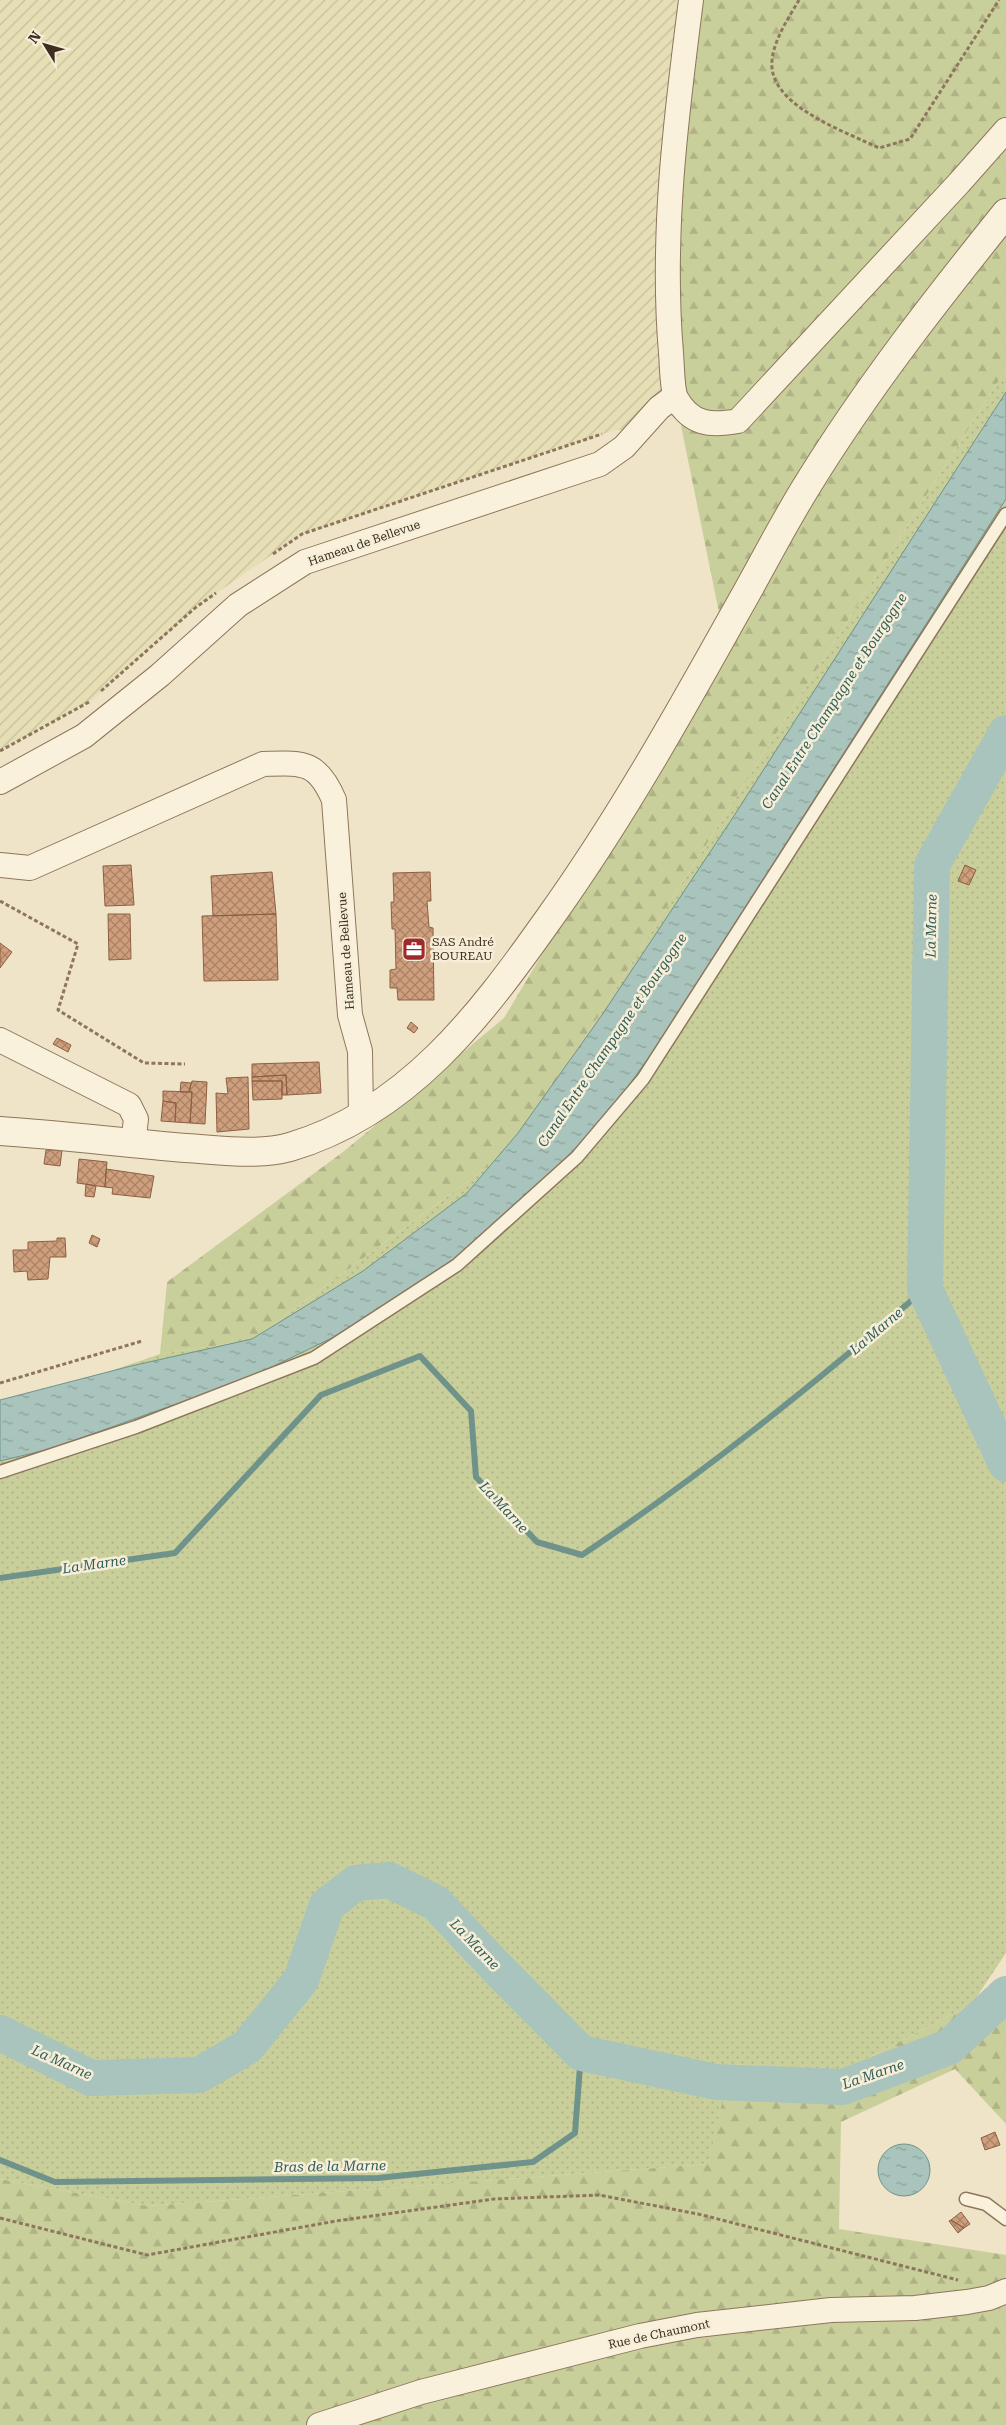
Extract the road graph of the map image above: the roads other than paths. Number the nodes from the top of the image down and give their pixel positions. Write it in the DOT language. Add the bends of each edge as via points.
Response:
graph roads {
  1 [pos="691,0"];
  2 [pos="1006,130"];
  3 [pos="1006,212"];
  4 [pos="675,396"];
  5 [pos="1006,514"];
  6 [pos="0,782"];
  7 [pos="0,865"];
  8 [pos="0,1040"];
  9 [pos="361,1116"];
  10 [pos="0,1131"];
  11 [pos="134,1144"];
  12 [pos="0,1472"];
  13 [pos="966,2199"];
  14 [pos="1006,2220"];
  15 [pos="1006,2291"];
  16 [pos="320,2425"];
  1 -- 4 [label="street" via="670,186 669,321"];
  2 -- 4 [label="street" via="738,421 716,425 698,420"];
  3 -- 9 [label="street" via="889,362 808,484 586,868 494,995 448,1047 400,1091"];
  4 -- 6 [label="street, Hameau de Bellevue" via="659,408 624,447 600,464 305,562 238,605 160,675 84,736"];
  5 -- 12 [label="lane" via="643,1079 577,1157 457,1265 314,1358 136,1427"];
  7 -- 9 [label="street, Hameau de Bellevue" via="30,868 263,764 308,766 325,779 334,800 350,1015 360,1051"];
  8 -- 11 [label="street" via="129,1105 136,1119"];
  9 -- 11 [label="street" via="321,1136 285,1148 243,1152"];
  10 -- 11 [label="street"];
  13 -- 14 [label="lane" via="986,2204"];
  15 -- 16 [label="street, Rue de Chaumont" via="967,2302 915,2308 831,2310 697,2325 640,2336 421,2392"];
}
